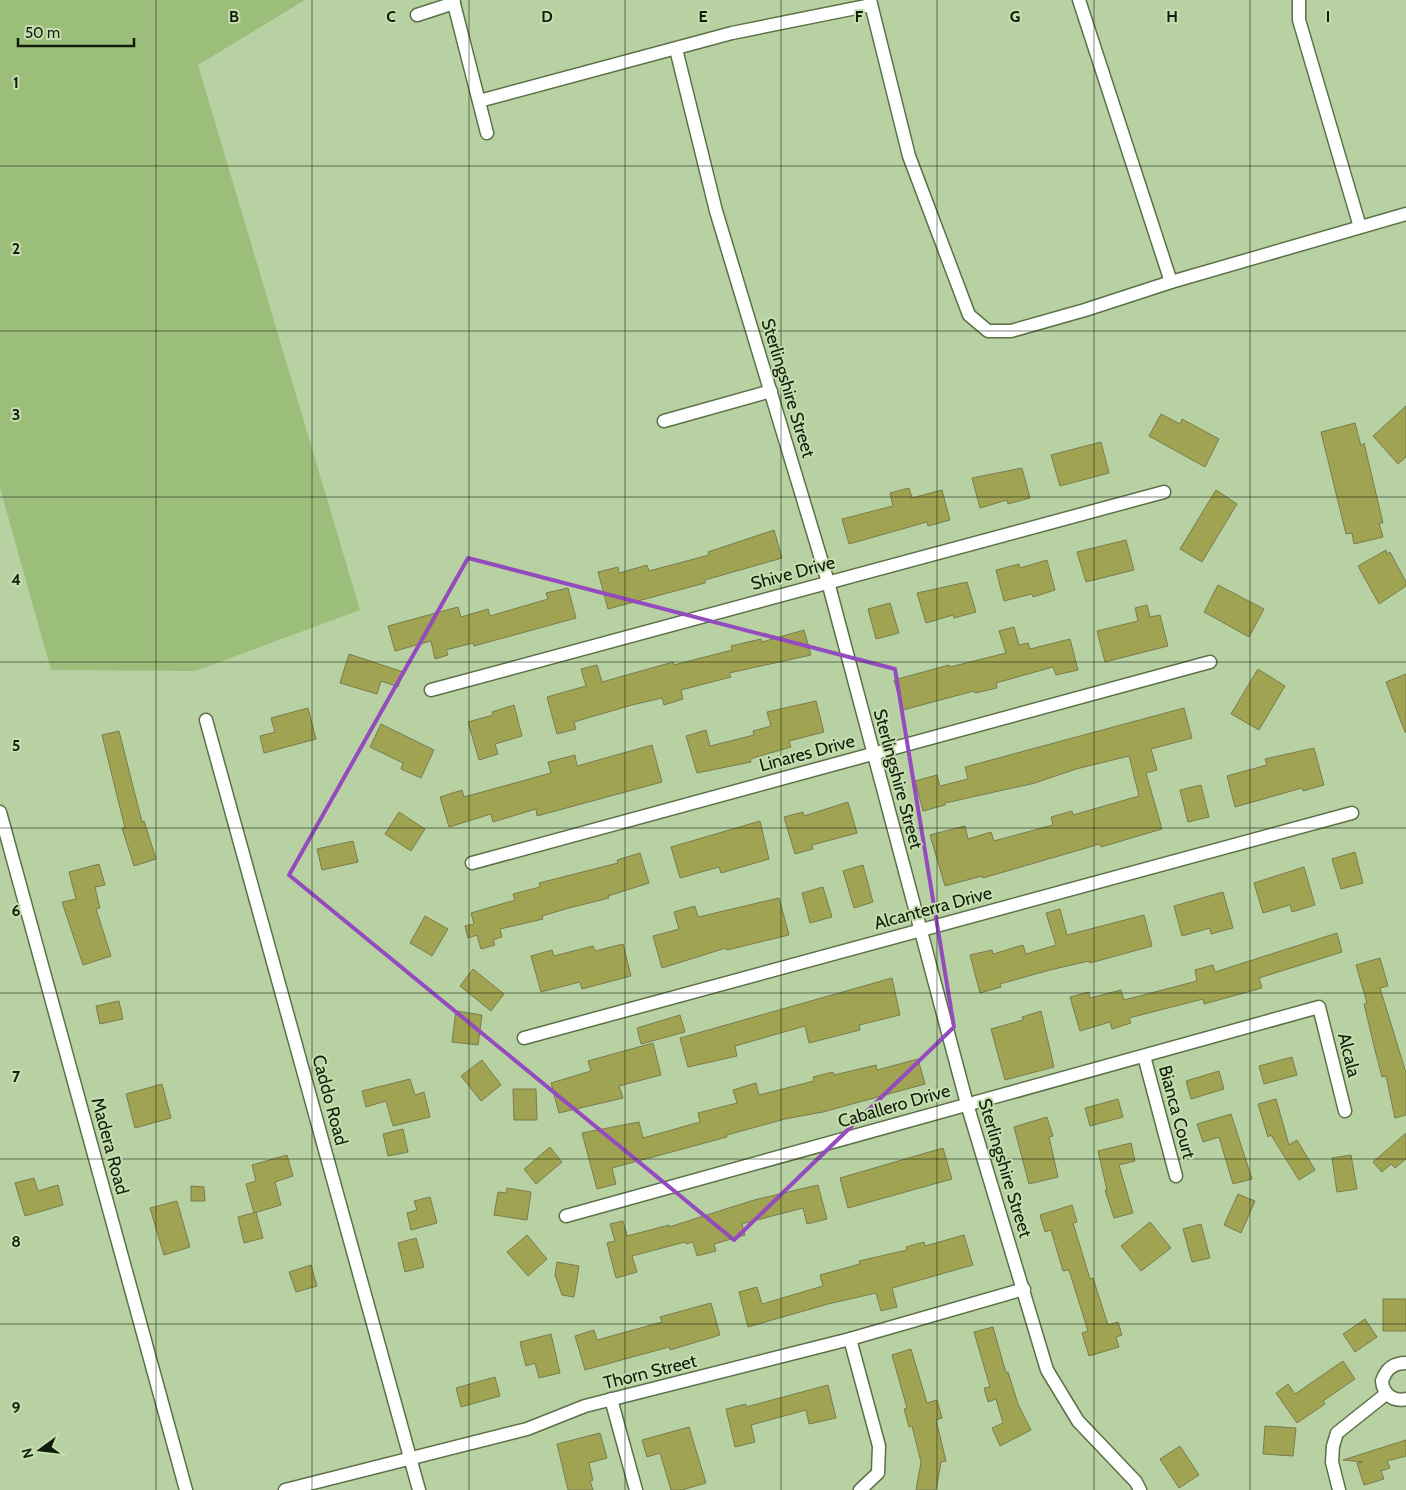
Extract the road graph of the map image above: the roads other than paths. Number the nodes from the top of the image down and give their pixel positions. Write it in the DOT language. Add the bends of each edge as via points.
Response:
graph roads {
  1 [pos="1079,0"];
  2 [pos="1299,0"];
  3 [pos="454,1"];
  4 [pos="870,3"];
  5 [pos="417,15"];
  6 [pos="676,49"];
  7 [pos="479,101"];
  8 [pos="487,133"];
  9 [pos="1406,214"];
  10 [pos="1360,227"];
  11 [pos="1171,282"];
  12 [pos="771,391"];
  13 [pos="664,421"];
  14 [pos="1164,492"];
  15 [pos="828,582"];
  16 [pos="1210,662"];
  17 [pos="431,690"];
  18 [pos="206,720"];
  19 [pos="872,753"];
  20 [pos="0,812"];
  21 [pos="1352,813"];
  22 [pos="472,863"];
  23 [pos="920,930"];
  24 [pos="1319,1007"];
  25 [pos="524,1038"];
  26 [pos="1144,1056"];
  27 [pos="967,1104"];
  28 [pos="1345,1111"];
  29 [pos="1176,1176"];
  30 [pos="566,1216"];
  31 [pos="1024,1289"];
  32 [pos="850,1339"];
  33 [pos="1406,1363"];
  34 [pos="1386,1394"];
  35 [pos="611,1399"];
  36 [pos="1406,1400"];
  37 [pos="411,1458"];
  38 [pos="186,1490"];
  39 [pos="285,1490"];
  40 [pos="419,1490"];
  41 [pos="636,1490"];
  42 [pos="860,1490"];
  43 [pos="1140,1490"];
  44 [pos="1339,1490"];
  1 -- 11 [label="street"];
  2 -- 10 [label="street" via="1299,20"];
  3 -- 5 [label="street"];
  3 -- 7 [label="street"];
  4 -- 6 [label="street" via="732,33"];
  4 -- 11 [label="street" via="909,156 968,315 988,331 1011,331"];
  6 -- 7 [label="street"];
  6 -- 12 [label="street, Sterlingshire Street" via="716,211"];
  7 -- 8 [label="street"];
  9 -- 10 [label="street"];
  10 -- 11 [label="street"];
  12 -- 13 [label="street"];
  12 -- 15 [label="street, Sterlingshire Street"];
  14 -- 15 [label="street, Shive Drive"];
  15 -- 17 [label="street, Shive Drive"];
  15 -- 19 [label="street, Sterlingshire Street"];
  16 -- 19 [label="street, Linares Drive"];
  18 -- 37 [label="street, Caddo Road"];
  19 -- 22 [label="street, Linares Drive"];
  19 -- 23 [label="street, Sterlingshire Street"];
  20 -- 38 [label="street, Madera Road"];
  21 -- 23 [label="street, Alcanterra Drive"];
  23 -- 25 [label="street, Alcanterra Drive"];
  23 -- 27 [label="street, Sterlingshire Street"];
  24 -- 26 [label="street, Caballero Drive"];
  24 -- 28 [label="street, Alcala"];
  26 -- 27 [label="street, Caballero Drive"];
  26 -- 29 [label="street, Bianca Court"];
  27 -- 30 [label="street, Caballero Drive"];
  27 -- 31 [label="street, Sterlingshire Street"];
  31 -- 32 [label="street, Thorn Street"];
  31 -- 43 [label="street, Sterlingshire Street" via="1047,1370 1060,1394 1078,1421"];
  32 -- 35 [label="street, Thorn Street"];
  32 -- 42 [label="street" via="879,1446 878,1473"];
  33 -- 34 [label="street" via="1395,1364 1384,1374"];
  34 -- 36 [label="street" via="1393,1399"];
  34 -- 44 [label="street" via="1337,1433 1332,1462"];
  35 -- 37 [label="street, Thorn Street" via="527,1429"];
  35 -- 41 [label="street"];
  37 -- 39 [label="street, Thorn Street"];
  37 -- 40 [label="street, Caddo Road"];
}
